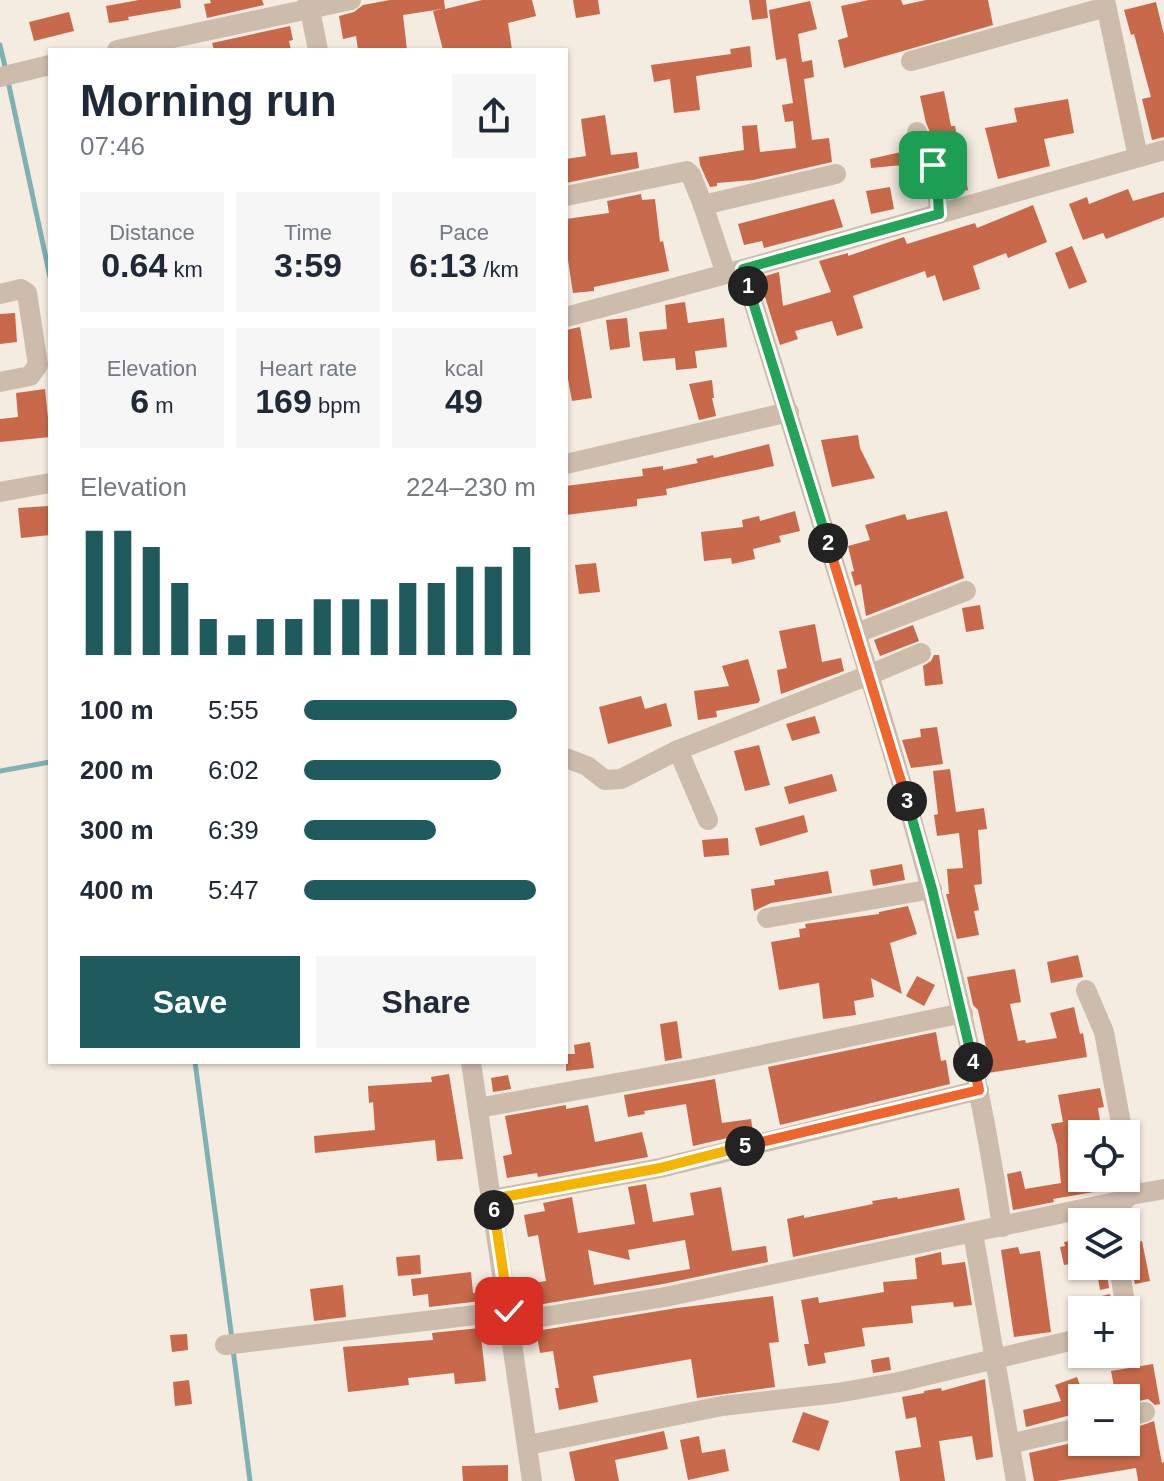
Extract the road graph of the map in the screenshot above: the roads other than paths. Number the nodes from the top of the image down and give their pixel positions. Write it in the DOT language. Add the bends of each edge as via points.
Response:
graph roads {
  1 [pos="351,0"];
  2 [pos="309,4"];
  3 [pos="1105,4"];
  4 [pos="125,48"];
  5 [pos="318,48"];
  6 [pos="911,61"];
  7 [pos="48,65"];
  8 [pos="8,75"];
  9 [pos="917,132"];
  10 [pos="1164,150"];
  11 [pos="1138,157"];
  12 [pos="836,174"];
  13 [pos="568,196"];
  14 [pos="703,205"];
  15 [pos="939,214"];
  16 [pos="734,272"];
  17 [pos="0,294"];
  18 [pos="568,316"];
  19 [pos="43,318"];
  20 [pos="0,382"];
  21 [pos="789,412"];
  22 [pos="568,464"];
  23 [pos="48,483"];
  24 [pos="0,492"];
  25 [pos="966,591"];
  26 [pos="857,633"];
  27 [pos="921,653"];
  28 [pos="869,675"];
  29 [pos="678,750"];
  30 [pos="568,759"];
  31 [pos="708,820"];
  32 [pos="932,889"];
  33 [pos="767,918"];
  34 [pos="1086,990"];
  35 [pos="963,1013"];
  36 [pos="471,1064"];
  37 [pos="979,1090"];
  38 [pos="478,1108"];
  39 [pos="1120,1120"];
  40 [pos="1164,1189"];
  41 [pos="1131,1192"];
  42 [pos="1131,1195"];
  43 [pos="492,1199"];
  44 [pos="1002,1227"];
  45 [pos="973,1233"];
  46 [pos="510,1317"];
  47 [pos="1068,1341"];
  48 [pos="225,1345"];
  49 [pos="996,1358"];
  50 [pos="1068,1430"];
  51 [pos="1010,1444"];
  52 [pos="528,1445"];
  53 [pos="532,1481"];
  54 [pos="1016,1481"];
  1 -- 2 [label="street"];
  2 -- 4 [label="street"];
  2 -- 5 [label="street"];
  3 -- 6 [label="street"];
  3 -- 11 [label="street"];
  7 -- 8 [label="street"];
  9 -- 15 [label="street" via="937,180"];
  10 -- 11 [label="street"];
  11 -- 15 [label="street"];
  12 -- 14 [label="street"];
  13 -- 14 [label="street" via="687,171"];
  14 -- 16 [label="street"];
  15 -- 16 [label="street"];
  16 -- 18 [label="street"];
  16 -- 21 [label="street"];
  17 -- 19 [label="street" via="21,289"];
  19 -- 20 [label="street" via="36,372"];
  21 -- 22 [label="street"];
  21 -- 26 [label="street"];
  23 -- 24 [label="street"];
  25 -- 26 [label="street"];
  26 -- 28 [label="street"];
  27 -- 28 [label="street"];
  28 -- 29 [label="street"];
  28 -- 32 [label="street"];
  29 -- 30 [label="street" via="612,780"];
  29 -- 31 [label="street"];
  32 -- 33 [label="street"];
  32 -- 35 [label="street"];
  34 -- 39 [label="street" via="1104,1032"];
  35 -- 37 [label="street"];
  35 -- 38 [label="street"];
  36 -- 38 [label="street"];
  37 -- 43 [label="street" via="660,1168"];
  37 -- 44 [label="street"];
  38 -- 43 [label="street"];
  40 -- 42 [label="street"];
  41 -- 42 [label="street"];
  42 -- 44 [label="street"];
  43 -- 46 [label="street"];
  44 -- 45 [label="street"];
  45 -- 46 [label="street" via="665,1297"];
  45 -- 49 [label="street"];
  46 -- 48 [label="street"];
  46 -- 52 [label="street"];
  47 -- 49 [label="street"];
  49 -- 51 [label="street"];
  49 -- 52 [label="street" via="899,1382 722,1406"];
  50 -- 51 [label="street"];
  51 -- 54 [label="street"];
  52 -- 53 [label="street"];
}
